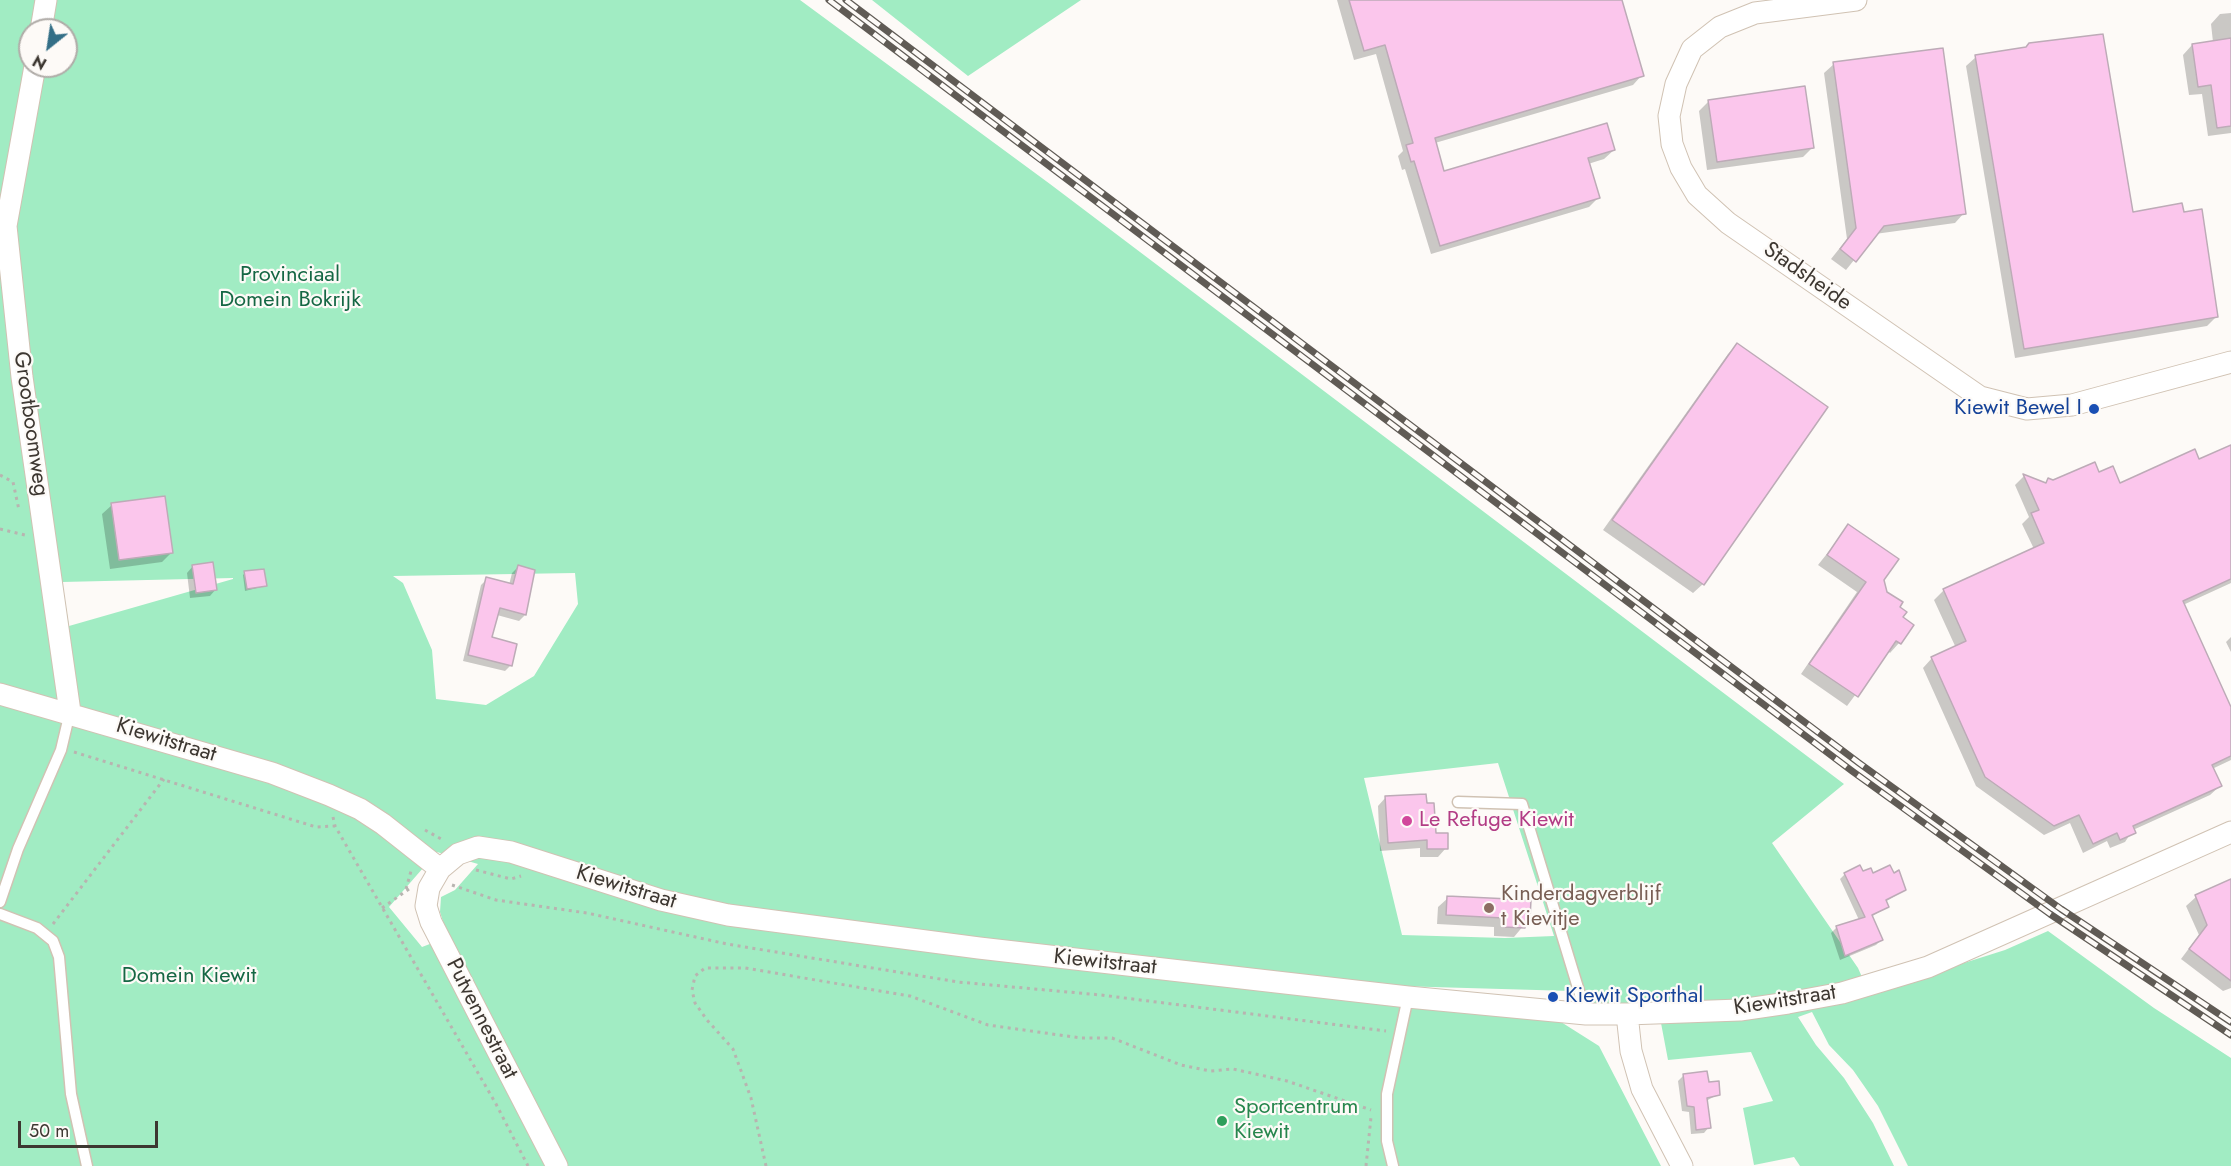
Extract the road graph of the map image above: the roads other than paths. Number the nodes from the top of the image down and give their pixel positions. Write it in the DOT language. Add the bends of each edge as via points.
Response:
graph roads {
  1 [pos="46,0"];
  2 [pos="1856,0"];
  3 [pos="43,18"];
  4 [pos="32,78"];
  5 [pos="2231,362"];
  6 [pos="0,693"];
  7 [pos="70,712"];
  8 [pos="1458,802"];
  9 [pos="2231,832"];
  10 [pos="450,880"];
  11 [pos="0,902"];
  12 [pos="0,914"];
  13 [pos="1408,997"];
  14 [pos="1586,1014"];
  15 [pos="1627,1014"];
  16 [pos="87,1166"];
  17 [pos="557,1166"];
  18 [pos="1393,1166"];
  19 [pos="1682,1166"];
  1 -- 3 [label="street"];
  2 -- 5 [label="street, Stadsheide" via="1755,13 1720,27 1692,49 1676,84 1669,116 1672,144 1697,195 1728,223 1980,397 2026,409 2072,405"];
  4 -- 7 [label="street, Grootboomweg" via="6,226 22,377"];
  6 -- 7 [label="street, Kiewitstraat"];
  7 -- 10 [label="street, Kiewitstraat" via="272,773 329,795 383,824"];
  7 -- 11 [label="lane" via="61,750 18,849"];
  8 -- 14 [label="lane" via="1522,804"];
  9 -- 15 [label="street, Kiewitstraat" via="1929,967 1842,993 1788,1003 1740,1010"];
  10 -- 13 [label="street, Kiewitstraat" via="458,854 493,848 661,900 728,915"];
  10 -- 17 [label="street, Putvennestraat" via="429,888 426,906 431,922"];
  12 -- 16 [label="lane" via="37,928 53,941 59,957 71,1094"];
  13 -- 14 [label="street, Kiewitstraat"];
  13 -- 18 [label="lane" via="1387,1094 1387,1141"];
  14 -- 15 [label="street, Kiewitstraat"];
  15 -- 19 [label="street" via="1631,1052 1642,1089"];
}
